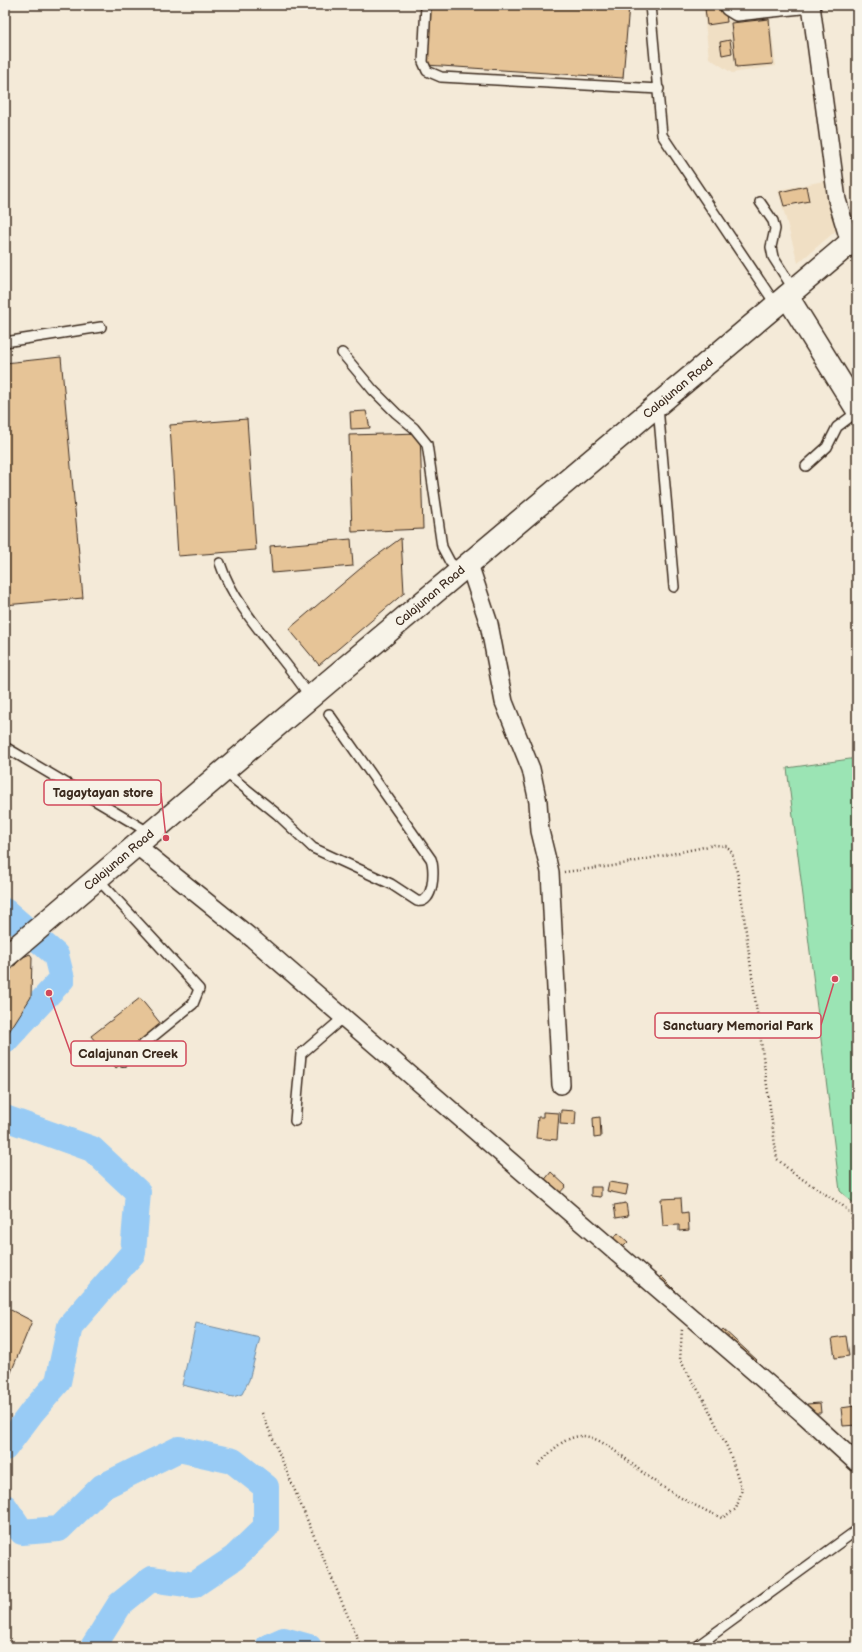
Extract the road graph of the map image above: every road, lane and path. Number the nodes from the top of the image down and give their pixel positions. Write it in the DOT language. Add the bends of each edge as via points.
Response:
graph roads {
  1 [pos="426,5"];
  2 [pos="650,5"];
  3 [pos="728,5"];
  4 [pos="801,5"];
  5 [pos="811,5"];
  6 [pos="659,89"];
  7 [pos="760,202"];
  8 [pos="853,240"];
  9 [pos="786,297"];
  10 [pos="101,327"];
  11 [pos="5,342"];
  12 [pos="342,353"];
  13 [pos="658,405"];
  14 [pos="857,410"];
  15 [pos="806,466"];
  16 [pos="220,563"];
  17 [pos="465,567"];
  18 [pos="674,588"];
  19 [pos="310,697"];
  20 [pos="329,714"];
  21 [pos="5,747"];
  22 [pos="224,771"];
  23 [pos="143,839"];
  24 [pos="550,872"];
  25 [pos="97,878"];
  26 [pos="11,949"];
  27 [pos="344,1017"];
  28 [pos="123,1061"];
  29 [pos="561,1085"];
  30 [pos="295,1122"];
  31 [pos="857,1240"];
  32 [pos="684,1310"];
  33 [pos="262,1413"];
  34 [pos="857,1463"];
  35 [pos="538,1465"];
  36 [pos="857,1530"];
  37 [pos="361,1647"];
  38 [pos="696,1647"];
  1 -- 6 [label="lane" via="423,62 427,71 441,77"];
  2 -- 6 [label="lane"];
  3 -- 4 [label="street" via="737,12"];
  5 -- 8 [label="street" via="837,200"];
  6 -- 9 [label="lane" via="662,135 666,142"];
  7 -- 9 [label="lane" via="774,221 775,229 770,247"];
  8 -- 9 [label="main road, Calajunan Road"];
  9 -- 13 [label="main road, Calajunan Road"];
  9 -- 14 [label="main road"];
  10 -- 11 [label="lane"];
  12 -- 17 [label="lane" via="373,390 414,428 427,444 442,547 450,562"];
  13 -- 17 [label="main road, Calajunan Road"];
  13 -- 18 [label="lane"];
  14 -- 15 [label="lane" via="837,427 827,447"];
  16 -- 19 [label="lane" via="228,584"];
  17 -- 19 [label="main road, Calajunan Road"];
  17 -- 24 [label="street" via="489,624 504,702 530,769 538,802 540,831"];
  19 -- 22 [label="main road, Calajunan Road"];
  20 -- 22 [label="lane" via="431,859 434,866 433,882 429,896 425,900 417,901 391,884 313,848 277,814"];
  21 -- 23 [label="lane"];
  22 -- 23 [label="main road, Calajunan Road"];
  23 -- 25 [label="main road, Calajunan Road"];
  23 -- 27 [label="street" via="254,940"];
  24 -- 29 [label="street"];
  24 -- 31 [label="path" via="613,866 714,845 727,846 732,853 739,880 777,1159 793,1174 842,1205 851,1214"];
  25 -- 26 [label="main road, Calajunan Road"];
  25 -- 28 [label="lane" via="199,989 193,1004"];
  27 -- 30 [label="lane" via="301,1054"];
  27 -- 32 [label="street"];
  32 -- 34 [label="street"];
  32 -- 35 [label="path" via="680,1360 704,1400 729,1451 742,1490 736,1509 722,1518 697,1507 657,1483 597,1439 582,1436 569,1439 556,1446"];
  33 -- 37 [label="path"];
  36 -- 38 [label="lane"];
}
